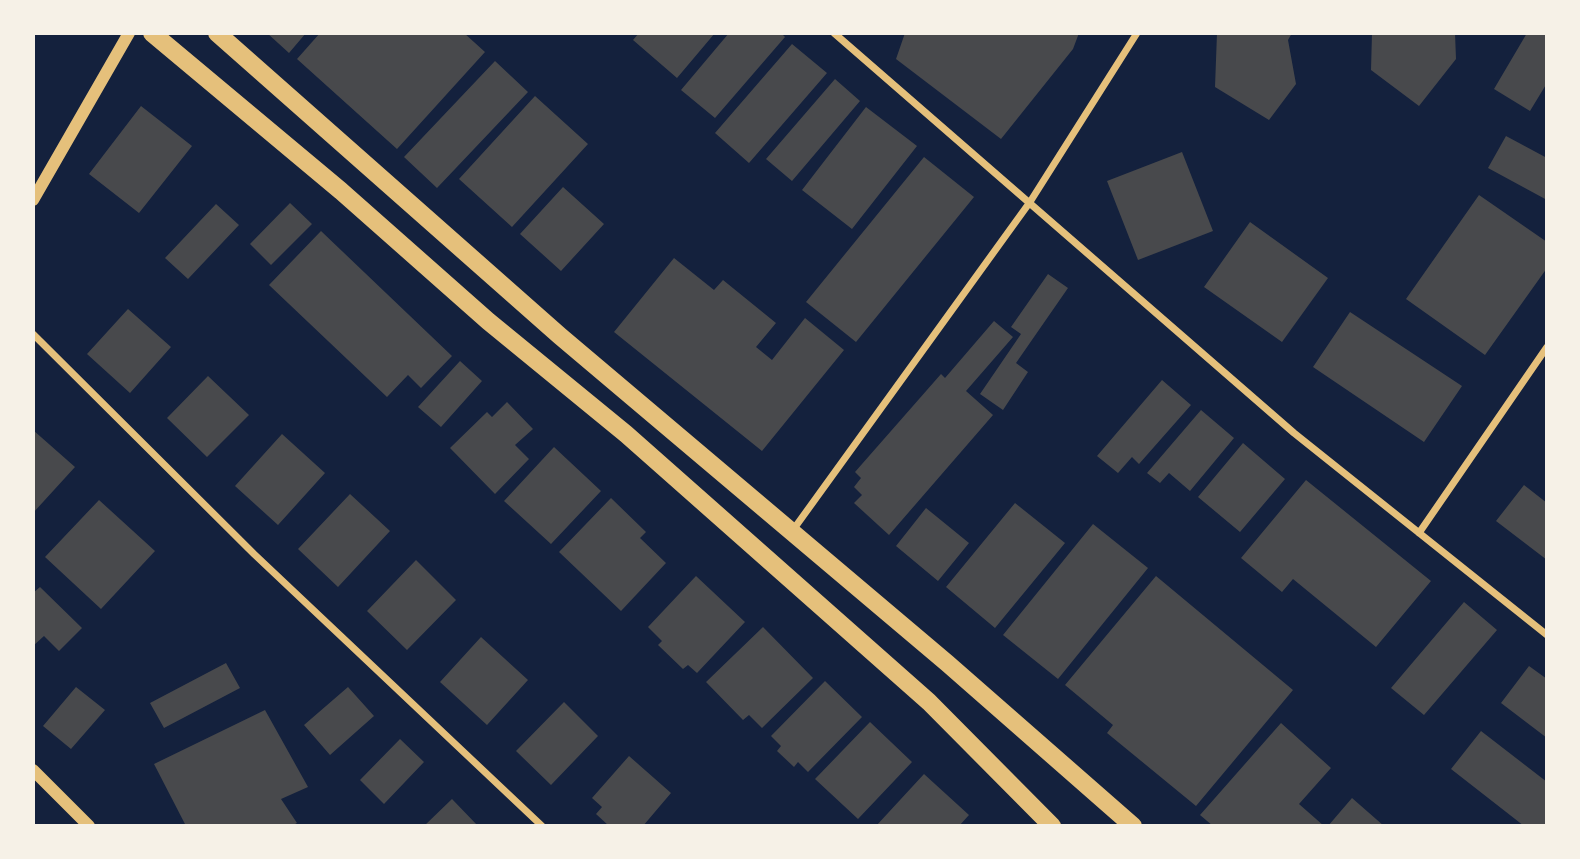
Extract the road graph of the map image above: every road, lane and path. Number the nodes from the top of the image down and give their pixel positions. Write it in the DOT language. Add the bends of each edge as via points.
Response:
graph roads {
  1 [pos="129,33"];
  2 [pos="152,33"];
  3 [pos="218,33"];
  4 [pos="834,33"];
  5 [pos="1137,33"];
  6 [pos="33,200"];
  7 [pos="1030,202"];
  8 [pos="33,334"];
  9 [pos="1547,347"];
  10 [pos="791,532"];
  11 [pos="1419,533"];
  12 [pos="1547,635"];
  13 [pos="33,770"];
  14 [pos="89,826"];
  15 [pos="542,826"];
  16 [pos="1052,826"];
  17 [pos="1133,826"];
  1 -- 6 [label="street"];
  2 -- 16 [label="main road" via="637,443 929,702"];
  3 -- 10 [label="main road" via="560,336"];
  4 -- 7 [label="street"];
  5 -- 7 [label="street"];
  7 -- 10 [label="street"];
  7 -- 11 [label="street" via="1294,433"];
  8 -- 15 [label="street" via="254,554"];
  9 -- 11 [label="street"];
  10 -- 17 [label="main road"];
  11 -- 12 [label="street"];
  13 -- 14 [label="street"];
}
